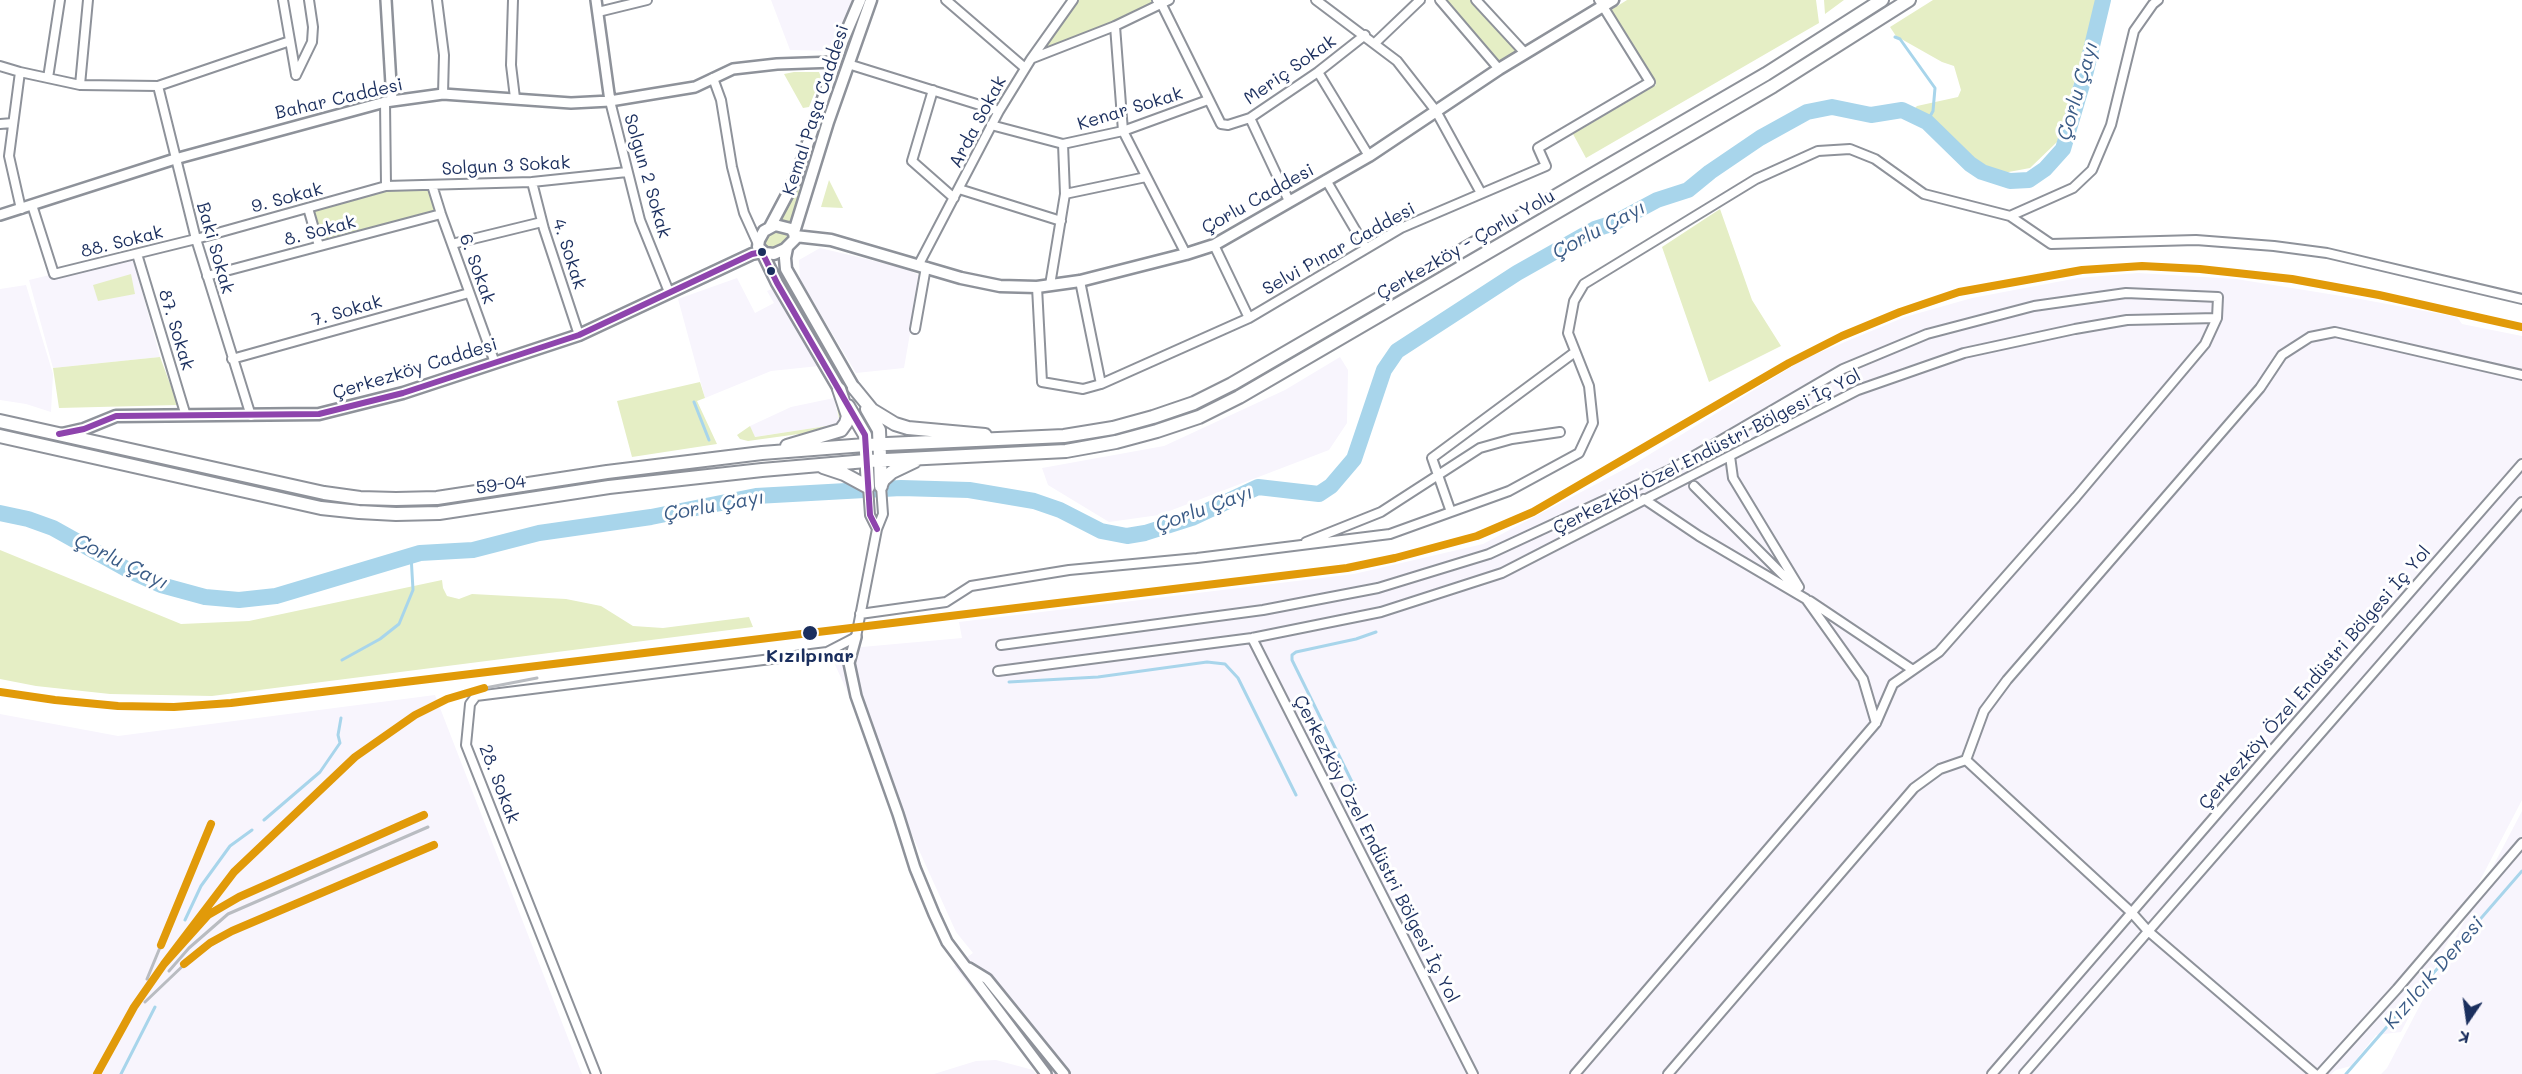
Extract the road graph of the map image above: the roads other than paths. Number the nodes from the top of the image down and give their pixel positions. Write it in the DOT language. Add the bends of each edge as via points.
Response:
graph roads {
  1 [pos="60,0"];
  2 [pos="88,0"];
  3 [pos="283,0"];
  4 [pos="309,0"];
  5 [pos="386,0"];
  6 [pos="437,0"];
  7 [pos="513,0"];
  8 [pos="596,0"];
  9 [pos="647,0"];
  10 [pos="860,0"];
  11 [pos="871,0"];
  12 [pos="946,0"];
  13 [pos="1316,0"];
  14 [pos="1440,0"];
  15 [pos="1476,0"];
  16 [pos="1882,0"];
  17 [pos="1909,0"];
  18 [pos="2158,0"];
  19 [pos="1162,1"];
  20 [pos="1418,1"];
  21 [pos="1069,2"];
  22 [pos="1605,2"];
  23 [pos="598,12"];
  24 [pos="1115,26"];
  25 [pos="1365,35"];
  26 [pos="290,41"];
  27 [pos="1375,43"];
  28 [pos="1524,52"];
  29 [pos="1031,59"];
  30 [pos="835,62"];
  31 [pos="848,64"];
  32 [pos="0,66"];
  33 [pos="1025,68"];
  34 [pos="1499,69"];
  35 [pos="20,72"];
  36 [pos="1318,72"];
  37 [pos="48,78"];
  38 [pos="713,78"];
  39 [pos="80,85"];
  40 [pos="158,86"];
  41 [pos="933,90"];
  42 [pos="443,94"];
  43 [pos="514,98"];
  44 [pos="1208,100"];
  45 [pos="388,101"];
  46 [pos="610,101"];
  47 [pos="999,111"];
  48 [pos="1436,111"];
  49 [pos="1250,118"];
  50 [pos="13,123"];
  51 [pos="0,124"];
  52 [pos="992,125"];
  53 [pos="1123,130"];
  54 [pos="1062,144"];
  55 [pos="0,145"];
  56 [pos="10,145"];
  57 [pos="1369,156"];
  58 [pos="175,159"];
  59 [pos="627,172"];
  60 [pos="1146,177"];
  61 [pos="1326,180"];
  62 [pos="532,182"];
  63 [pos="432,185"];
  64 [pos="386,186"];
  65 [pos="960,189"];
  66 [pos="1481,193"];
  67 [pos="1065,194"];
  68 [pos="954,198"];
  69 [pos="1289,201"];
  70 [pos="32,205"];
  71 [pos="308,208"];
  72 [pos="21,209"];
  73 [pos="744,213"];
  74 [pos="441,214"];
  75 [pos="0,215"];
  76 [pos="2010,216"];
  77 [pos="1061,221"];
  78 [pos="542,222"];
  79 [pos="770,227"];
  80 [pos="196,239"];
  81 [pos="795,239"];
  82 [pos="452,244"];
  83 [pos="1214,245"];
  84 [pos="319,246"];
  85 [pos="1366,248"];
  86 [pos="757,249"];
  87 [pos="137,254"];
  88 [pos="1186,254"];
  89 [pos="923,266"];
  90 [pos="207,276"];
  91 [pos="1080,281"];
  92 [pos="1050,285"];
  93 [pos="1037,287"];
  94 [pos="669,292"];
  95 [pos="469,293"];
  96 [pos="2522,299"];
  97 [pos="1250,318"];
  98 [pos="2217,318"];
  99 [pos="915,329"];
  100 [pos="579,335"];
  101 [pos="1575,352"];
  102 [pos="232,359"];
  103 [pos="495,363"];
  104 [pos="2522,375"];
  105 [pos="1101,384"];
  106 [pos="854,388"];
  107 [pos="839,389"];
  108 [pos="186,416"];
  109 [pos="250,416"];
  110 [pos="0,421"];
  111 [pos="1560,432"];
  112 [pos="58,434"];
  113 [pos="0,436"];
  114 [pos="1013,439"];
  115 [pos="880,444"];
  116 [pos="865,445"];
  117 [pos="762,453"];
  118 [pos="1014,454"];
  119 [pos="1730,456"];
  120 [pos="922,458"];
  121 [pos="881,460"];
  122 [pos="866,461"];
  123 [pos="817,465"];
  124 [pos="2522,465"];
  125 [pos="1438,475"];
  126 [pos="881,486"];
  127 [pos="1694,486"];
  128 [pos="868,487"];
  129 [pos="1644,500"];
  130 [pos="2522,502"];
  131 [pos="1451,512"];
  132 [pos="877,529"];
  133 [pos="1297,546"];
  134 [pos="1806,598"];
  135 [pos="861,614"];
  136 [pos="856,637"];
  137 [pos="1252,638"];
  138 [pos="1001,645"];
  139 [pos="998,670"];
  140 [pos="1913,670"];
  141 [pos="1876,723"];
  142 [pos="1966,760"];
  143 [pos="2522,843"];
  144 [pos="2132,913"];
  145 [pos="2148,931"];
  146 [pos="964,965"];
  147 [pos="596,1074"];
  148 [pos="1046,1074"];
  149 [pos="1064,1074"];
  150 [pos="1473,1074"];
  151 [pos="1575,1074"];
  152 [pos="1668,1074"];
  153 [pos="1992,1074"];
  154 [pos="2024,1074"];
  155 [pos="2315,1074"];
  156 [pos="2320,1074"];
  1 -- 37 [label="street"];
  2 -- 39 [label="street"];
  3 -- 26 [label="street"];
  4 -- 26 [label="street" via="312,42 296,75"];
  5 -- 45 [label="street"];
  6 -- 42 [label="street" via="444,55"];
  7 -- 43 [label="street"];
  8 -- 23 [label="street"];
  9 -- 23 [label="street"];
  10 -- 30 [label="main road, Kemal Paşa Caddesi"];
  11 -- 31 [label="main road, Kemal Paşa Caddesi"];
  12 -- 33 [label="street"];
  13 -- 25 [label="street"];
  14 -- 34 [label="street"];
  15 -- 28 [label="street"];
  16 -- 114 [label="main road, 59-04" via="1766,74 1232,384 1194,403 1113,428"];
  17 -- 118 [label="main road, Çerkezköy - Çorlu Yolu / 59-04" via="1773,86 1239,397 1199,417 1126,439 1066,451"];
  18 -- 76 [label="street" via="2134,31 2110,125 2092,170 2073,188"];
  19 -- 24 [label="street"];
  19 -- 44 [label="street, Meriç Sokak"];
  20 -- 27 [label="street"];
  21 -- 29 [label="street, Arda Sokak"];
  22 -- 28 [label="main road, Çorlu Caddesi"];
  22 -- 66 [label="street, Selvi Pınar Caddesi" via="1650,82 1538,148 1546,166"];
  23 -- 46 [label="street"];
  24 -- 29 [label="street"];
  24 -- 53 [label="street"];
  25 -- 27 [label="street"];
  25 -- 36 [label="street, Meriç Sokak"];
  26 -- 40 [label="street"];
  27 -- 48 [label="street" via="1397,61"];
  28 -- 34 [label="main road, Çorlu Caddesi"];
  29 -- 33 [label="street, Arda Sokak"];
  30 -- 38 [label="street, Bahar Caddesi" via="733,69"];
  30 -- 79 [label="main road, Kemal Paşa Caddesi" via="796,178"];
  31 -- 41 [label="street"];
  31 -- 81 [label="main road, Kemal Paşa Caddesi"];
  32 -- 35 [label="street"];
  33 -- 47 [label="street, Arda Sokak"];
  34 -- 48 [label="main road, Çorlu Caddesi"];
  35 -- 37 [label="street"];
  35 -- 50 [label="street"];
  36 -- 49 [label="street, Meriç Sokak"];
  36 -- 57 [label="street"];
  37 -- 39 [label="street"];
  38 -- 46 [label="street, Bahar Caddesi" via="695,87"];
  38 -- 73 [label="street"];
  39 -- 40 [label="street"];
  40 -- 58 [label="street, Baki Sokak"];
  41 -- 47 [label="street"];
  41 -- 68 [label="street" via="912,161"];
  42 -- 43 [label="street, Bahar Caddesi"];
  42 -- 45 [label="street, Bahar Caddesi"];
  43 -- 46 [label="street, Bahar Caddesi" via="571,103"];
  44 -- 49 [label="street, Meriç Sokak" via="1221,124"];
  44 -- 53 [label="street, Kenar Sokak"];
  45 -- 58 [label="street, Bahar Caddesi"];
  45 -- 64 [label="street"];
  46 -- 59 [label="street, Solgun 2 Sokak"];
  47 -- 52 [label="street, Arda Sokak"];
  48 -- 57 [label="main road, Çorlu Caddesi"];
  48 -- 66 [label="street"];
  49 -- 69 [label="street"];
  50 -- 51 [label="street"];
  50 -- 56 [label="street"];
  52 -- 54 [label="street, Kenar Sokak"];
  52 -- 65 [label="street, Arda Sokak"];
  53 -- 54 [label="street, Kenar Sokak"];
  53 -- 60 [label="street"];
  54 -- 67 [label="street"];
  55 -- 56 [label="street"];
  56 -- 72 [label="street"];
  57 -- 61 [label="main road, Çorlu Caddesi"];
  58 -- 70 [label="street, Bahar Caddesi"];
  58 -- 80 [label="street, Baki Sokak"];
  59 -- 62 [label="street, Solgun 3 Sokak"];
  59 -- 94 [label="street, Solgun 2 Sokak" via="640,220"];
  60 -- 67 [label="street"];
  60 -- 88 [label="street"];
  61 -- 69 [label="main road, Çorlu Caddesi"];
  61 -- 85 [label="street"];
  62 -- 63 [label="street, Solgun 3 Sokak"];
  62 -- 78 [label="street, 4. Sokak"];
  63 -- 64 [label="street, Solgun 3 Sokak"];
  63 -- 74 [label="street, 6. Sokak"];
  64 -- 71 [label="street, 9. Sokak"];
  65 -- 68 [label="street, Arda Sokak"];
  65 -- 77 [label="street"];
  66 -- 85 [label="street, Selvi Pınar Caddesi"];
  67 -- 77 [label="street"];
  68 -- 89 [label="street, Arda Sokak"];
  69 -- 83 [label="main road, Çorlu Caddesi"];
  70 -- 72 [label="street, Bahar Caddesi"];
  70 -- 87 [label="street, 88. Sokak" via="54,274"];
  71 -- 80 [label="street, 9. Sokak"];
  71 -- 84 [label="street"];
  72 -- 75 [label="street, Bahar Caddesi"];
  73 -- 79 [label="street" via="754,224"];
  73 -- 86 [label="street"];
  74 -- 82 [label="street, 6. Sokak"];
  74 -- 84 [label="street, 8. Sokak"];
  76 -- 96 [label="street" via="2051,244 2196,240 2274,246 2327,253"];
  76 -- 101 [label="street" via="1924,194 1875,159 1850,149 1818,151 1756,179 1584,284 1574,301 1568,333"];
  77 -- 92 [label="street"];
  78 -- 82 [label="street"];
  78 -- 100 [label="street, 4. Sokak"];
  79 -- 81 [label="main road" via="784,226"];
  79 -- 86 [label="main road, Kemal Paşa Caddesi" via="762,233"];
  80 -- 87 [label="street, 88. Sokak"];
  80 -- 90 [label="street, Baki Sokak"];
  81 -- 86 [label="main road" via="774,254"];
  81 -- 89 [label="main road, Çorlu Caddesi" via="831,240"];
  81 -- 106 [label="main road" via="785,258 786,269"];
  82 -- 95 [label="street, 6. Sokak"];
  83 -- 88 [label="main road, Çorlu Caddesi"];
  83 -- 97 [label="street"];
  84 -- 90 [label="street, 8. Sokak"];
  85 -- 97 [label="street, Selvi Pınar Caddesi"];
  86 -- 94 [label="main road, Çerkezköy Caddesi"];
  86 -- 107 [label="main road"];
  87 -- 108 [label="street, 87. Sokak"];
  88 -- 91 [label="main road, Çorlu Caddesi"];
  89 -- 93 [label="main road, Çorlu Caddesi" via="1000,286"];
  89 -- 99 [label="street, Arda Sokak"];
  90 -- 102 [label="street, Baki Sokak"];
  91 -- 92 [label="main road, Çorlu Caddesi"];
  91 -- 105 [label="street"];
  92 -- 93 [label="main road, Çorlu Caddesi"];
  93 -- 105 [label="street, Selvi Pınar Caddesi" via="1042,382 1083,389"];
  94 -- 100 [label="main road, Çerkezköy Caddesi"];
  95 -- 102 [label="street, 7. Sokak"];
  95 -- 103 [label="street, 6. Sokak"];
  97 -- 105 [label="street, Selvi Pınar Caddesi"];
  98 -- 119 [label="street, Çerkezköy Özel Endüstri Bölgesi İç Yol" via="2127,320 1964,353 1858,390"];
  98 -- 138 [label="street, Çerkezköy Özel Endüstri Bölgesi İç Yol" via="2218,297 2126,293 2034,306 1928,334 1843,369 1670,470 1489,554 1378,588 1263,610"];
  98 -- 140 [label="street" via="2205,344 2068,506 1939,652"];
  100 -- 103 [label="main road, Çerkezköy Caddesi"];
  101 -- 125 [label="street" via="1432,459"];
  101 -- 131 [label="street" via="1588,386 1593,423 1579,453 1509,491"];
  102 -- 109 [label="street, Baki Sokak"];
  103 -- 109 [label="main road, Çerkezköy Caddesi" via="403,393 320,414"];
  104 -- 142 [label="street" via="2335,332 2310,337 2282,355 2260,388 2007,680 1984,711"];
  106 -- 114 [label="main road" via="872,410 895,424"];
  106 -- 115 [label="main road" via="879,429"];
  107 -- 116 [label="main road" via="865,435"];
  107 -- 117 [label="main road" via="848,416 841,430"];
  108 -- 109 [label="main road, Çerkezköy Caddesi"];
  108 -- 112 [label="main road, Çerkezköy Caddesi" via="116,417"];
  110 -- 112 [label="main road, 59-04"];
  111 -- 125 [label="street" via="1480,448"];
  112 -- 117 [label="main road, 59-04" via="324,493 396,499 437,498"];
  113 -- 123 [label="main road, 59-04 / 59-04" via="263,496 368,513 438,513 609,487"];
  114 -- 115 [label="main road, 59-04"];
  115 -- 116 [label="main road, 59-04"];
  115 -- 121 [label="main road"];
  116 -- 117 [label="main road, 59-04"];
  116 -- 122 [label="main road"];
  118 -- 120 [label="main road, 59-04 / 59-04"];
  119 -- 129 [label="street, Çerkezköy Özel Endüstri Bölgesi İç Yol"];
  119 -- 134 [label="street" via="1733,478"];
  120 -- 121 [label="main road, 59-04 / 59-04"];
  120 -- 126 [label="main road" via="892,472"];
  121 -- 122 [label="main road, 59-04 / 59-04"];
  121 -- 126 [label="main road"];
  122 -- 123 [label="main road, 59-04 / 59-04"];
  122 -- 128 [label="main road"];
  123 -- 128 [label="main road"];
  124 -- 144 [label="street, Çerkezköy Özel Endüstri Bölgesi İç Yol"];
  125 -- 131 [label="street"];
  125 -- 133 [label="street" via="1381,512"];
  126 -- 132 [label="street" via="883,514"];
  127 -- 134 [label="street"];
  128 -- 132 [label="street" via="870,515"];
  129 -- 134 [label="street"];
  129 -- 137 [label="street, Çerkezköy Özel Endüstri Bölgesi İç Yol" via="1502,573 1381,612"];
  130 -- 145 [label="street"];
  131 -- 133 [label="street" via="1390,534"];
  132 -- 135 [label="street"];
  133 -- 135 [label="street" via="1069,570 970,586 946,602"];
  134 -- 140 [label="street"];
  134 -- 141 [label="street" via="1863,679"];
  135 -- 136 [label="street"];
  136 -- 146 [label="street" via="849,663 855,696 919,878 946,942"];
  136 -- 147 [label="street, 28. Sokak" via="826,652 476,696 470,704 466,744"];
  137 -- 139 [label="street, Çerkezköy Özel Endüstri Bölgesi İç Yol"];
  137 -- 150 [label="street, Çerkezköy Özel Endüstri Bölgesi İç Yol"];
  140 -- 141 [label="street" via="1893,684"];
  141 -- 151 [label="street"];
  142 -- 144 [label="street"];
  142 -- 152 [label="street" via="1940,769 1914,788"];
  143 -- 156 [label="street"];
  144 -- 145 [label="street"];
  144 -- 153 [label="street, Çerkezköy Özel Endüstri Bölgesi İç Yol"];
  145 -- 154 [label="street"];
  145 -- 155 [label="street"];
  146 -- 148 [label="street"];
  146 -- 149 [label="street" via="987,980"];
}
